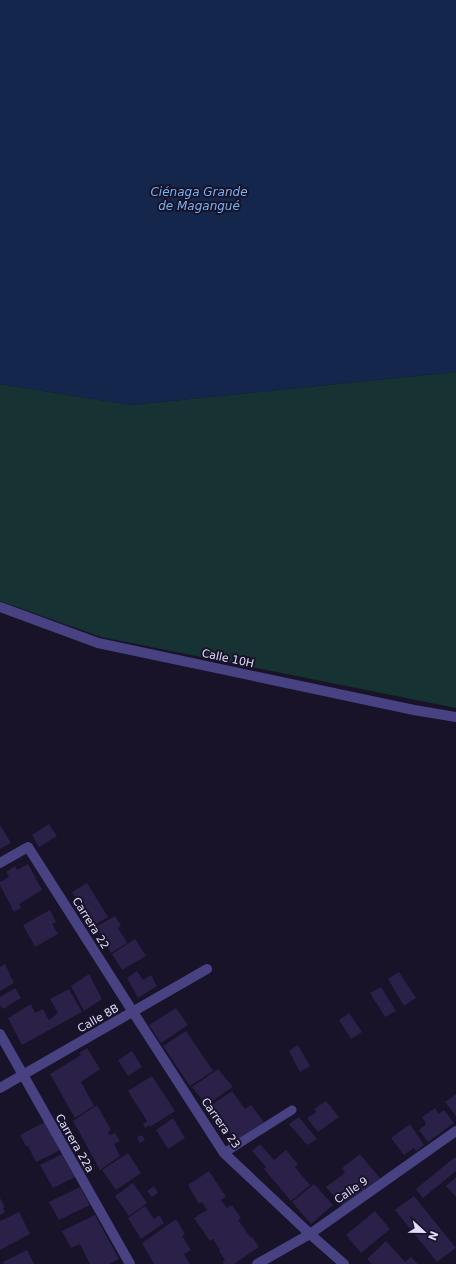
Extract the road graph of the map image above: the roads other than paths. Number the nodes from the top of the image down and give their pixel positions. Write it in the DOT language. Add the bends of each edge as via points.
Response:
graph roads {
  1 [pos="0,607"];
  2 [pos="456,717"];
  3 [pos="0,863"];
  4 [pos="207,969"];
  5 [pos="133,1012"];
  6 [pos="0,1034"];
  7 [pos="22,1075"];
  8 [pos="0,1088"];
  9 [pos="292,1110"];
  10 [pos="456,1131"];
  11 [pos="224,1153"];
  12 [pos="310,1234"];
  13 [pos="130,1264"];
  14 [pos="257,1264"];
  15 [pos="344,1264"];
  1 -- 2 [label="street, Calle 10H" via="98,643"];
  3 -- 5 [label="street, Carrera 22" via="28,847"];
  4 -- 5 [label="street, Calle 8B"];
  5 -- 7 [label="street, Calle 8B"];
  5 -- 11 [label="street, Carrera 23"];
  6 -- 7 [label="street, Carrera 22a"];
  7 -- 8 [label="street, Calle 8B"];
  7 -- 13 [label="street, Carrera 22a"];
  9 -- 11 [label="lane"];
  10 -- 12 [label="street, Calle 9"];
  11 -- 12 [label="street, Carrera 23"];
  12 -- 14 [label="street, Calle 9"];
  12 -- 15 [label="street, Carrera 23"];
}
